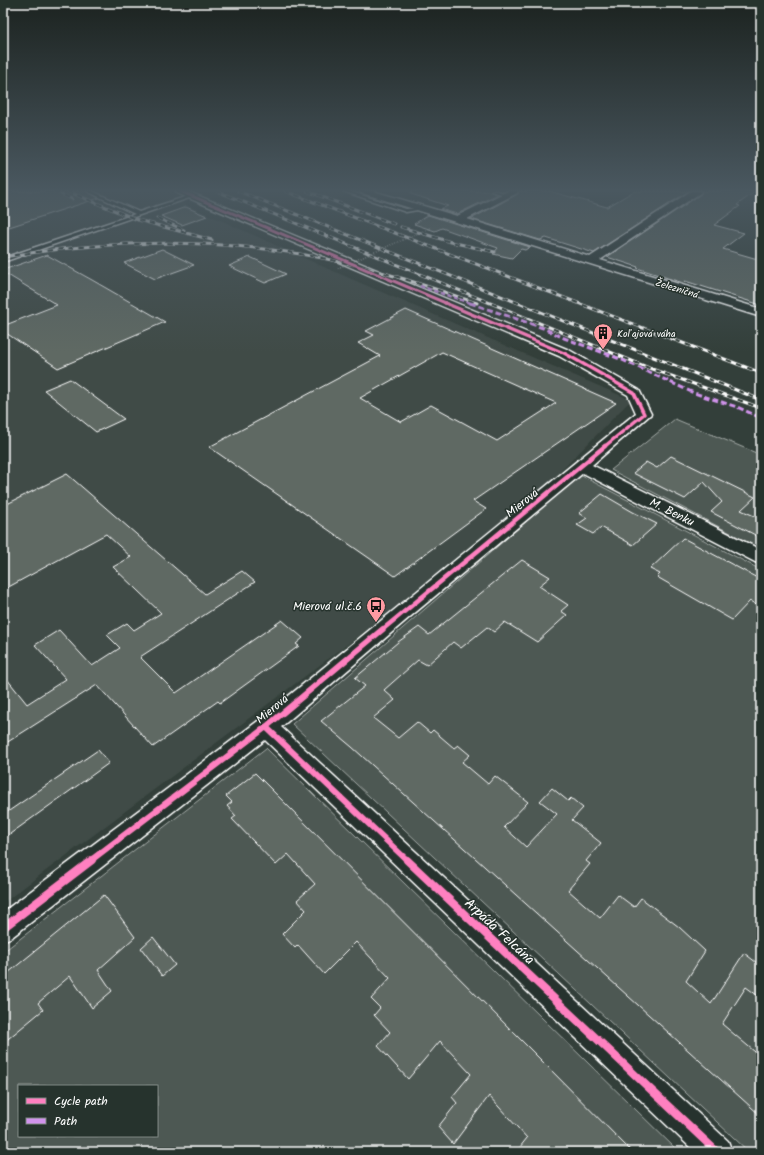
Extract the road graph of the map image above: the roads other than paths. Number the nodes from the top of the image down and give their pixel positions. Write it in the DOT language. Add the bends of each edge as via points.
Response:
graph roads {
  1 [pos="48,245"];
  2 [pos="308,245"];
  3 [pos="538,245"];
  4 [pos="615,245"];
  5 [pos="3,260"];
  6 [pos="591,261"];
  7 [pos="761,313"];
  8 [pos="582,466"];
  9 [pos="761,558"];
  10 [pos="266,727"];
  11 [pos="3,928"];
  12 [pos="717,1152"];
  1 -- 5 [label="lane"];
  2 -- 8 [label="street, Mierová" via="564,354 634,393 644,414"];
  3 -- 6 [label="street, Železničná"];
  4 -- 6 [label="street"];
  6 -- 7 [label="street, Železničná"];
  8 -- 9 [label="street, M. Benku"];
  8 -- 10 [label="street, Mierová"];
  10 -- 11 [label="street, Mierová"];
  10 -- 12 [label="street, Arpáda Felcána"];
}
